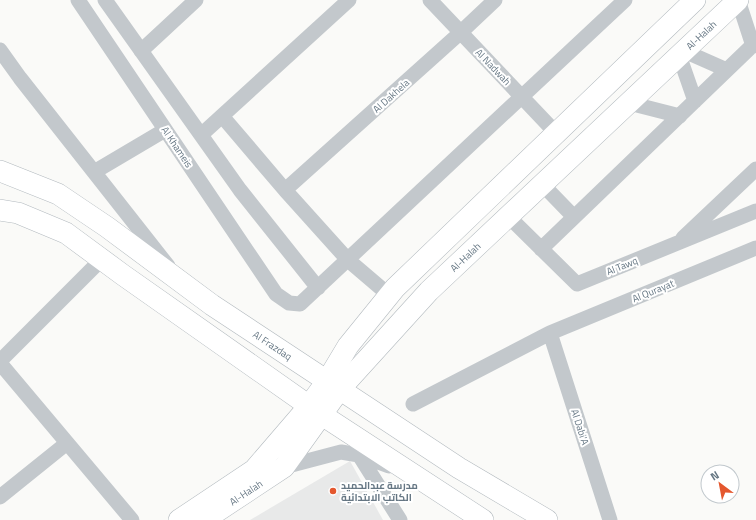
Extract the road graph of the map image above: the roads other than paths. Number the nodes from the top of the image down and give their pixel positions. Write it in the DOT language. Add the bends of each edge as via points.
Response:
graph roads {
  1 [pos="78,0"];
  2 [pos="105,0"];
  3 [pos="196,0"];
  4 [pos="349,0"];
  5 [pos="430,0"];
  6 [pos="495,0"];
  7 [pos="625,0"];
  8 [pos="695,0"];
  9 [pos="738,0"];
  10 [pos="460,33"];
  11 [pos="754,44"];
  12 [pos="0,50"];
  13 [pos="141,51"];
  14 [pos="682,53"];
  15 [pos="727,70"];
  16 [pos="522,98"];
  17 [pos="695,101"];
  18 [pos="629,103"];
  19 [pos="222,116"];
  20 [pos="680,116"];
  21 [pos="165,130"];
  22 [pos="556,133"];
  23 [pos="201,135"];
  24 [pos="756,169"];
  25 [pos="0,171"];
  26 [pos="94,172"];
  27 [pos="542,184"];
  28 [pos="285,190"];
  29 [pos="0,210"];
  30 [pos="756,211"];
  31 [pos="508,216"];
  32 [pos="574,217"];
  33 [pos="676,244"];
  34 [pos="756,248"];
  35 [pos="541,249"];
  36 [pos="102,259"];
  37 [pos="348,260"];
  38 [pos="180,281"];
  39 [pos="318,288"];
  40 [pos="389,295"];
  41 [pos="550,334"];
  42 [pos="0,362"];
  43 [pos="334,385"];
  44 [pos="414,404"];
  45 [pos="316,410"];
  46 [pos="67,443"];
  47 [pos="359,455"];
  48 [pos="284,466"];
  49 [pos="415,476"];
  50 [pos="0,497"];
  51 [pos="132,520"];
  52 [pos="179,520"];
  53 [pos="204,520"];
  54 [pos="400,520"];
  55 [pos="483,520"];
  56 [pos="547,520"];
  57 [pos="610,520"];
  1 -- 21 [label="street, Al Khameis"];
  2 -- 13 [label="street"];
  3 -- 13 [label="street"];
  4 -- 19 [label="street"];
  5 -- 10 [label="street, Al Nadwah"];
  6 -- 10 [label="street, Al Dakhela"];
  7 -- 16 [label="street"];
  8 -- 22 [label="main road, Al-Halah"];
  9 -- 11 [label="street"];
  9 -- 14 [label="main road, Al-Halah"];
  10 -- 16 [label="street, Al Nadwah"];
  10 -- 28 [label="street, Al Dakhela"];
  11 -- 15 [label="street"];
  12 -- 26 [label="street"];
  13 -- 23 [label="street"];
  14 -- 15 [label="street"];
  14 -- 17 [label="street"];
  14 -- 18 [label="main road, Al-Halah"];
  15 -- 17 [label="street"];
  16 -- 22 [label="street, Al Nadwah"];
  16 -- 37 [label="street"];
  17 -- 20 [label="street"];
  18 -- 20 [label="street"];
  18 -- 27 [label="main road, Al-Halah"];
  19 -- 23 [label="street"];
  19 -- 28 [label="street"];
  20 -- 32 [label="street"];
  21 -- 26 [label="street"];
  21 -- 39 [label="street, Al Khameis" via="276,294 289,303 300,304"];
  22 -- 40 [label="main road, Al-Halah"];
  23 -- 39 [label="street" via="240,190"];
  24 -- 33 [label="street"];
  25 -- 38 [label="main road, Al Frazdaq" via="58,194 108,227"];
  26 -- 38 [label="street"];
  27 -- 31 [label="main road, Al-Halah"];
  27 -- 32 [label="street"];
  28 -- 37 [label="street"];
  29 -- 36 [label="main road" via="18,213 66,233"];
  30 -- 33 [label="street, Al Tawq"];
  31 -- 35 [label="street, Al Tawq"];
  31 -- 43 [label="main road, Al-Halah"];
  32 -- 35 [label="street"];
  33 -- 35 [label="street, Al Tawq" via="577,284"];
  34 -- 41 [label="street, Al Qurayat"];
  36 -- 42 [label="street"];
  36 -- 45 [label="main road"];
  37 -- 39 [label="street"];
  37 -- 40 [label="street"];
  38 -- 43 [label="main road, Al Frazdaq"];
  40 -- 43 [label="main road, Al-Halah" via="348,346"];
  41 -- 44 [label="street, Al Qurayat"];
  41 -- 57 [label="street, Al Dabi'A"];
  42 -- 46 [label="street"];
  43 -- 45 [label="main road, Al-Halah"];
  43 -- 56 [label="main road, Al Frazdaq" via="459,468"];
  45 -- 48 [label="main road, Al-Halah"];
  45 -- 49 [label="main road"];
  45 -- 52 [label="main road, Al-Halah" via="254,470"];
  46 -- 50 [label="street"];
  46 -- 51 [label="street"];
  47 -- 48 [label="street" via="341,452"];
  47 -- 49 [label="street"];
  47 -- 54 [label="street"];
  48 -- 53 [label="main road, Al-Halah"];
  49 -- 55 [label="main road"];
}
